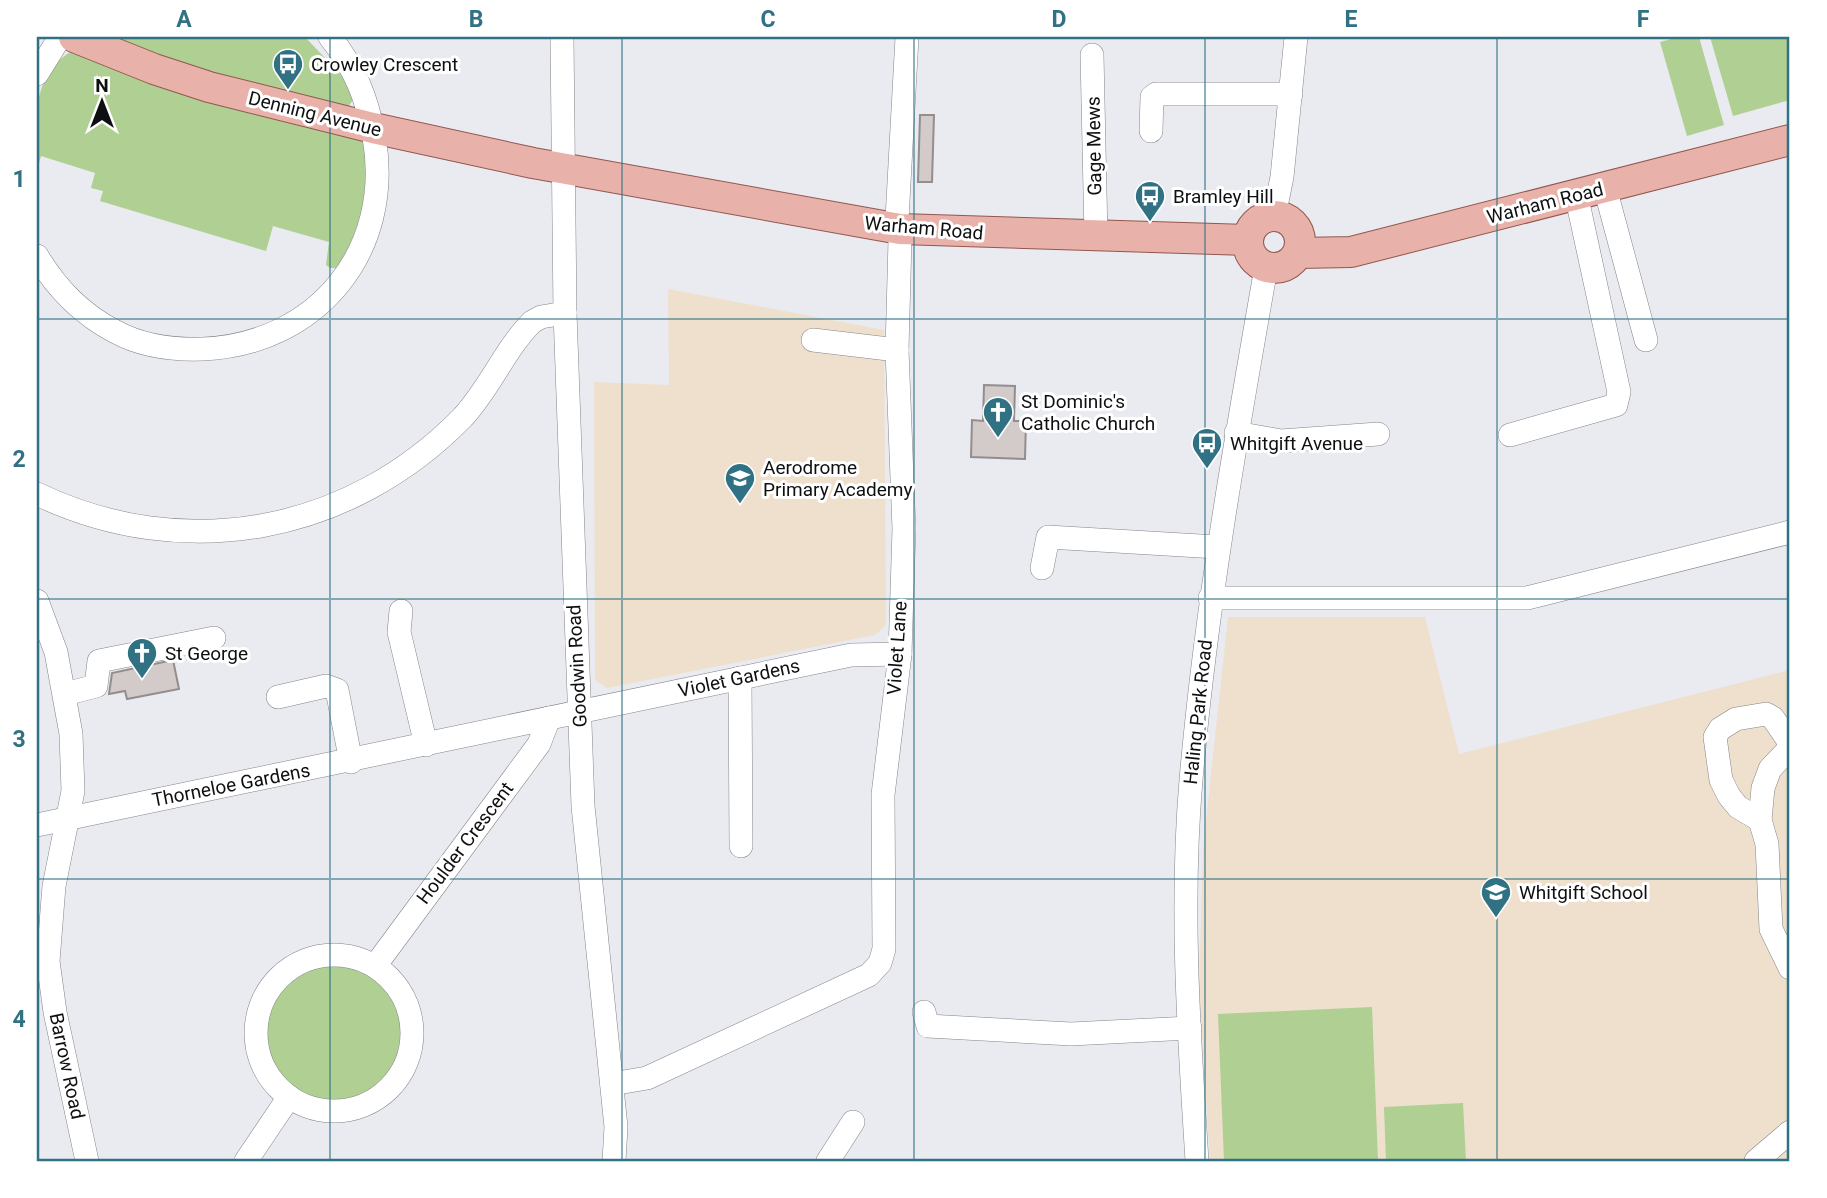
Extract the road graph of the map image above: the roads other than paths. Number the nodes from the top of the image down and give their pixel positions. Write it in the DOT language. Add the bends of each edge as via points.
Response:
graph roads {
  1 [pos="60,37"];
  2 [pos="74,37"];
  3 [pos="330,37"];
  4 [pos="562,37"];
  5 [pos="907,37"];
  6 [pos="1296,37"];
  7 [pos="1093,55"];
  8 [pos="37,74"];
  9 [pos="1291,93"];
  10 [pos="373,128"];
  11 [pos="1151,131"];
  12 [pos="1790,140"];
  13 [pos="563,168"];
  14 [pos="1605,188"];
  15 [pos="1576,194"];
  16 [pos="1274,216"];
  17 [pos="900,229"];
  18 [pos="1096,237"];
  19 [pos="1248,240"];
  20 [pos="1298,253"];
  21 [pos="37,256"];
  22 [pos="1266,268"];
  23 [pos="565,313"];
  24 [pos="813,340"];
  25 [pos="1646,340"];
  26 [pos="897,350"];
  27 [pos="1236,433"];
  28 [pos="1378,434"];
  29 [pos="1510,435"];
  30 [pos="37,494"];
  31 [pos="1790,532"];
  32 [pos="1217,547"];
  33 [pos="1042,568"];
  34 [pos="1210,598"];
  35 [pos="37,601"];
  36 [pos="401,611"];
  37 [pos="214,638"];
  38 [pos="900,653"];
  39 [pos="740,678"];
  40 [pos="65,694"];
  41 [pos="278,697"];
  42 [pos="579,712"];
  43 [pos="549,718"];
  44 [pos="426,745"];
  45 [pos="1790,745"];
  46 [pos="351,762"];
  47 [pos="68,818"];
  48 [pos="1760,820"];
  49 [pos="37,825"];
  50 [pos="741,846"];
  51 [pos="376,966"];
  52 [pos="1790,968"];
  53 [pos="924,1012"];
  54 [pos="1191,1028"];
  55 [pos="612,1084"];
  56 [pos="289,1097"];
  57 [pos="853,1122"];
  58 [pos="1790,1132"];
  59 [pos="615,1160"];
  60 [pos="87,1161"];
  61 [pos="246,1161"];
  62 [pos="828,1161"];
  63 [pos="1198,1161"];
  64 [pos="1756,1161"];
  1 -- 8 [label="street"];
  2 -- 10 [label="main road, Denning Avenue" via="209,87"];
  3 -- 10 [label="street" via="363,88"];
  4 -- 13 [label="street, Goodwin Road"];
  5 -- 17 [label="street, Violet Lane"];
  6 -- 9 [label="street"];
  7 -- 18 [label="street, Gage Mews"];
  9 -- 11 [label="street" via="1156,94 1152,97"];
  9 -- 16 [label="street"];
  10 -- 13 [label="main road, Denning Avenue"];
  10 -- 21 [label="street" via="379,181 369,230 356,259 325,301 296,322 261,338 226,348 148,345 85,313 55,286"];
  12 -- 14 [label="main road, Warham Road"];
  13 -- 17 [label="main road, Warham Road"];
  13 -- 23 [label="street, Goodwin Road"];
  14 -- 15 [label="main road, Warham Road"];
  14 -- 25 [label="street"];
  15 -- 20 [label="main road, Warham Road" via="1351,252"];
  15 -- 29 [label="street" via="1615,370 1616,405"];
  16 -- 19 [label="main road" via="1259,220"];
  16 -- 20 [label="main road" via="1294,225 1300,235"];
  17 -- 18 [label="main road, Warham Road"];
  17 -- 26 [label="street, Violet Lane"];
  18 -- 19 [label="main road, Warham Road"];
  19 -- 22 [label="main road" via="1256,262"];
  20 -- 22 [label="main road" via="1280,268"];
  22 -- 27 [label="street, Haling Park Road"];
  23 -- 30 [label="street" via="532,322 476,402 415,458 358,494 311,514 242,530 154,530 79,513"];
  23 -- 42 [label="street, Goodwin Road"];
  24 -- 26 [label="street"];
  26 -- 38 [label="street, Violet Lane" via="904,528"];
  27 -- 28 [label="street" via="1281,441"];
  27 -- 32 [label="street, Haling Park Road"];
  31 -- 34 [label="street" via="1527,598"];
  32 -- 33 [label="street" via="1048,537"];
  32 -- 34 [label="street, Haling Park Road"];
  34 -- 54 [label="street, Haling Park Road" via="1188,821"];
  35 -- 40 [label="street, Barrow Road" via="57,652"];
  36 -- 44 [label="street" via="399,632"];
  37 -- 40 [label="street" via="99,661 96,686"];
  38 -- 39 [label="street, Violet Gardens" via="851,655"];
  38 -- 55 [label="street, Violet Lane" via="883,795 880,963 869,975 647,1079"];
  39 -- 42 [label="street, Violet Gardens"];
  39 -- 50 [label="street"];
  40 -- 47 [label="street, Barrow Road" via="73,761"];
  41 -- 46 [label="street" via="326,686 337,690"];
  42 -- 43 [label="street, Thorneloe Gardens"];
  42 -- 55 [label="street, Goodwin Road" via="585,832"];
  43 -- 44 [label="street, Thorneloe Gardens"];
  43 -- 51 [label="street, Houlder Crescent" via="539,744"];
  44 -- 46 [label="street, Thorneloe Gardens"];
  45 -- 48 [label="street" via="1770,769"];
  45 -- 48 [label="street" via="1766,714 1736,719 1715,737 1721,780 1729,796"];
  46 -- 47 [label="street, Thorneloe Gardens"];
  47 -- 49 [label="street, Thorneloe Gardens"];
  47 -- 60 [label="street, Barrow Road" via="54,886 48,961"];
  48 -- 52 [label="street" via="1771,929"];
  51 -- 56 [label="street" via="351,956 323,954 298,962 276,978 261,1001 256,1041 269,1079"];
  51 -- 56 [label="street" via="394,982 407,1004 413,1028 410,1053 400,1076 383,1094 361,1107 311,1108"];
  53 -- 54 [label="street" via="928,1026 1071,1034"];
  54 -- 63 [label="street, Haling Park Road"];
  55 -- 59 [label="street, Goodwin Road"];
  56 -- 61 [label="street"];
  57 -- 62 [label="street"];
  58 -- 64 [label="street"];
}
